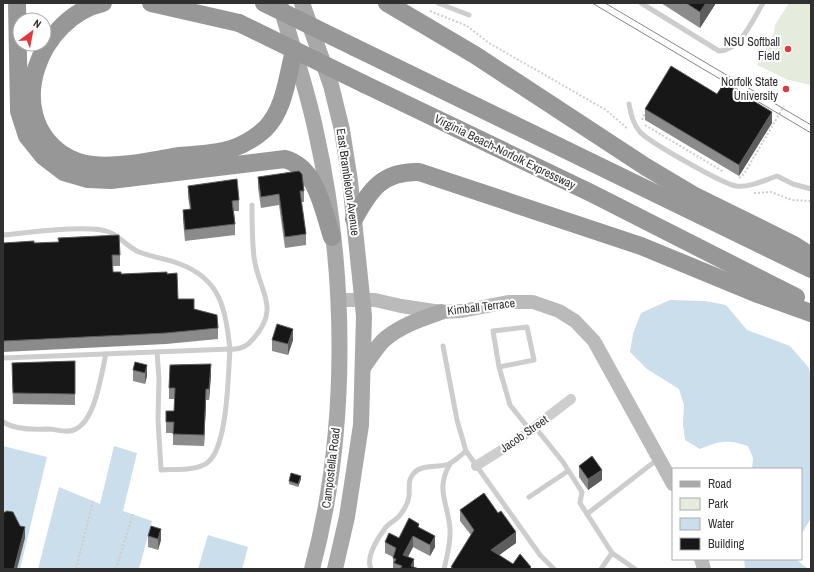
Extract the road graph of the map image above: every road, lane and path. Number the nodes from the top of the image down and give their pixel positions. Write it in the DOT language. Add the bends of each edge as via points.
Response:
graph roads {
  1 [pos="17,3"];
  2 [pos="103,3"];
  3 [pos="151,3"];
  4 [pos="197,3"];
  5 [pos="264,3"];
  6 [pos="280,3"];
  7 [pos="302,3"];
  8 [pos="387,3"];
  9 [pos="438,3"];
  10 [pos="641,3"];
  11 [pos="763,3"];
  12 [pos="428,10"];
  13 [pos="469,15"];
  14 [pos="239,24"];
  15 [pos="294,51"];
  16 [pos="629,104"];
  17 [pos="784,106"];
  18 [pos="649,107"];
  19 [pos="630,131"];
  20 [pos="728,174"];
  21 [pos="736,178"];
  22 [pos="811,189"];
  23 [pos="752,194"];
  24 [pos="811,201"];
  25 [pos="252,205"];
  26 [pos="354,219"];
  27 [pos="3,235"];
  28 [pos="332,237"];
  29 [pos="811,256"];
  30 [pos="811,269"];
  31 [pos="363,298"];
  32 [pos="338,300"];
  33 [pos="811,304"];
  34 [pos="441,312"];
  35 [pos="811,313"];
  36 [pos="443,346"];
  37 [pos="230,349"];
  38 [pos="157,352"];
  39 [pos="106,354"];
  40 [pos="3,358"];
  41 [pos="338,365"];
  42 [pos="364,366"];
  43 [pos="499,367"];
  44 [pos="571,399"];
  45 [pos="3,422"];
  46 [pos="533,429"];
  47 [pos="466,451"];
  48 [pos="659,458"];
  49 [pos="450,464"];
  50 [pos="476,466"];
  51 [pos="568,471"];
  52 [pos="672,482"];
  53 [pos="529,497"];
  54 [pos="93,501"];
  55 [pos="133,514"];
  56 [pos="587,514"];
  57 [pos="612,552"];
  58 [pos="76,569"];
  59 [pos="116,569"];
  60 [pos="312,569"];
  61 [pos="335,569"];
  62 [pos="371,569"];
  63 [pos="444,569"];
  64 [pos="554,569"];
  65 [pos="601,569"];
  66 [pos="635,569"];
  1 -- 28 [label="highway" via="19,111 31,143 50,163 80,178 107,180 285,159 302,167 310,177"];
  2 -- 15 [label="highway" via="77,14 57,32 41,55 33,82 34,110 43,133 61,153 84,164 116,165 222,151 243,144 263,130 277,112"];
  3 -- 14 [label="highway"];
  4 -- 14 [label="highway, Virginia Beach-Norfolk Expressway"];
  5 -- 30 [label="highway, bridge"];
  6 -- 15 [label="main road, East Brambleton Avenue"];
  7 -- 26 [label="main road, East Brambleton Avenue" via="337,109 347,160"];
  8 -- 29 [label="highway" via="491,66 646,167 699,198"];
  9 -- 13 [label="lane"];
  10 -- 11 [label="lane" via="720,51 728,50 735,45"];
  12 -- 19 [label="path" via="467,26 489,43 606,110"];
  14 -- 33 [label="highway, Virginia Beach-Norfolk Expressway, bridge" via="591,193"];
  15 -- 28 [label="main road, East Brambleton Avenue" via="316,133"];
  16 -- 22 [label="lane" via="634,122 641,134 708,174 738,186 777,176"];
  17 -- 21 [label="path" via="744,174"];
  18 -- 20 [label="path" via="642,120 645,124"];
  23 -- 24 [label="path" via="771,192 792,200"];
  25 -- 37 [label="lane" via="254,257 268,310 265,323 248,345 237,350"];
  26 -- 31 [label="main road, East Brambleton Avenue"];
  26 -- 35 [label="highway" via="367,196 382,180 404,173 419,172 641,246"];
  27 -- 37 [label="lane" via="93,229 108,231 138,252 189,268 216,290 222,304"];
  28 -- 32 [label="main road, East Brambleton Avenue"];
  31 -- 32 [label="street, Kimball Terrace"];
  31 -- 34 [label="street, Kimball Terrace"];
  31 -- 42 [label="main road, East Brambleton Avenue"];
  32 -- 41 [label="main road, East Brambleton Avenue"];
  34 -- 42 [label="main road" via="408,324 392,334 384,340"];
  34 -- 48 [label="street, Kimball Terrace" via="462,311 508,302 533,302 575,320 594,341"];
  36 -- 47 [label="lane" via="457,420"];
  37 -- 38 [label="lane"];
  37 -- 38 [label="lane" via="223,431 214,455 207,463 198,466 161,470"];
  38 -- 39 [label="lane"];
  39 -- 40 [label="lane"];
  39 -- 45 [label="lane" via="92,411 76,430 26,429"];
  41 -- 60 [label="main road, Campostella Road" via="337,423 332,476"];
  42 -- 61 [label="main road, Campostella Road" via="361,425 354,480"];
  43 -- 43 [label="lane" via="493,331 528,327 534,360"];
  43 -- 46 [label="lane" via="510,405"];
  44 -- 46 [label="street, Jacob Street"];
  46 -- 50 [label="street, Jacob Street"];
  46 -- 51 [label="lane"];
  47 -- 49 [label="lane"];
  47 -- 50 [label="lane"];
  48 -- 52 [label="street, Kimball Terrace"];
  48 -- 56 [label="lane"];
  49 -- 62 [label="lane" via="422,468 414,472 408,485 409,496 406,506 377,541 372,553"];
  49 -- 63 [label="lane" via="442,484 450,529 450,544"];
  50 -- 64 [label="lane" via="540,555"];
  51 -- 53 [label="lane"];
  51 -- 56 [label="lane" via="582,492 580,503"];
  54 -- 58 [label="path"];
  55 -- 59 [label="path"];
  56 -- 57 [label="lane"];
  57 -- 65 [label="lane"];
  57 -- 66 [label="lane"];
}
